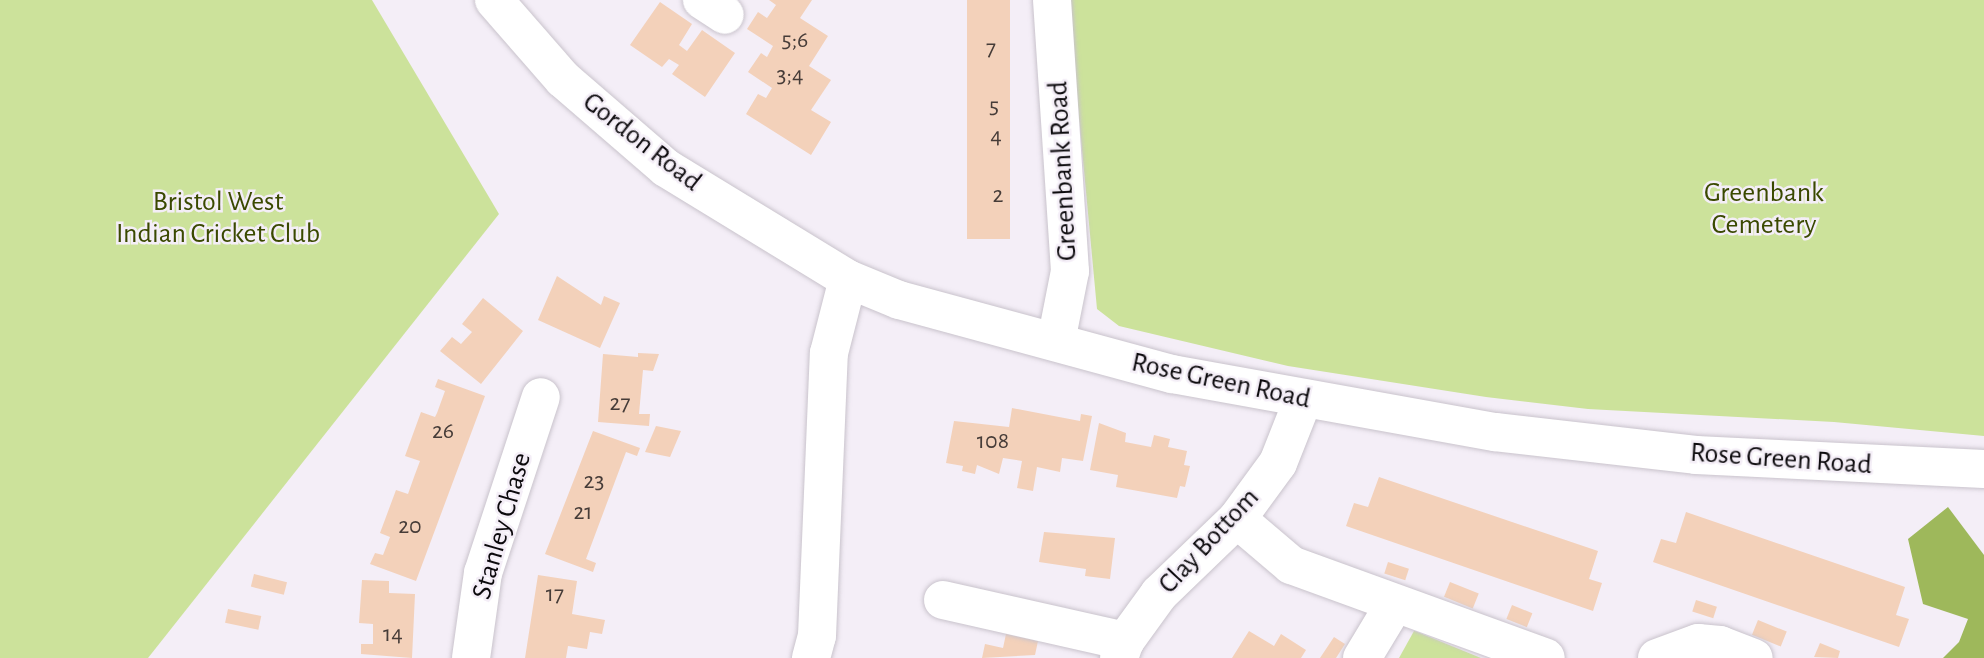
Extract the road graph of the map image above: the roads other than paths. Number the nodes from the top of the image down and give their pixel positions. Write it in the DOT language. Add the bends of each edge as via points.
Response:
graph roads {
  1 [pos="494,0"];
  2 [pos="1052,0"];
  3 [pos="848,279"];
  4 [pos="1056,342"];
  5 [pos="541,397"];
  6 [pos="1303,400"];
  7 [pos="1984,469"];
  8 [pos="1237,519"];
  9 [pos="943,600"];
  10 [pos="1394,606"];
  11 [pos="1122,649"];
  12 [pos="471,658"];
  13 [pos="811,658"];
  14 [pos="1362,658"];
  15 [pos="1546,658"];
  16 [pos="1657,658"];
  17 [pos="1754,658"];
  1 -- 3 [label="street, Gordon Road" via="563,79 666,168"];
  2 -- 4 [label="street, Greenbank Road" via="1070,271"];
  3 -- 4 [label="street, Rose Green Road" via="899,300"];
  3 -- 13 [label="street" via="829,353 817,636"];
  4 -- 6 [label="street, Rose Green Road" via="1172,374"];
  5 -- 12 [label="street, Stanley Chase" via="483,573"];
  6 -- 7 [label="street, Rose Green Road" via="1495,432 1696,455"];
  6 -- 8 [label="street, Clay Bottom" via="1278,463"];
  8 -- 10 [label="street" via="1291,565"];
  8 -- 11 [label="street, Clay Bottom" via="1159,594"];
  9 -- 11 [label="street, Clay Bottom"];
  10 -- 14 [label="street"];
  10 -- 15 [label="street"];
  16 -- 17 [label="street" via="1698,643 1720,645"];
}
